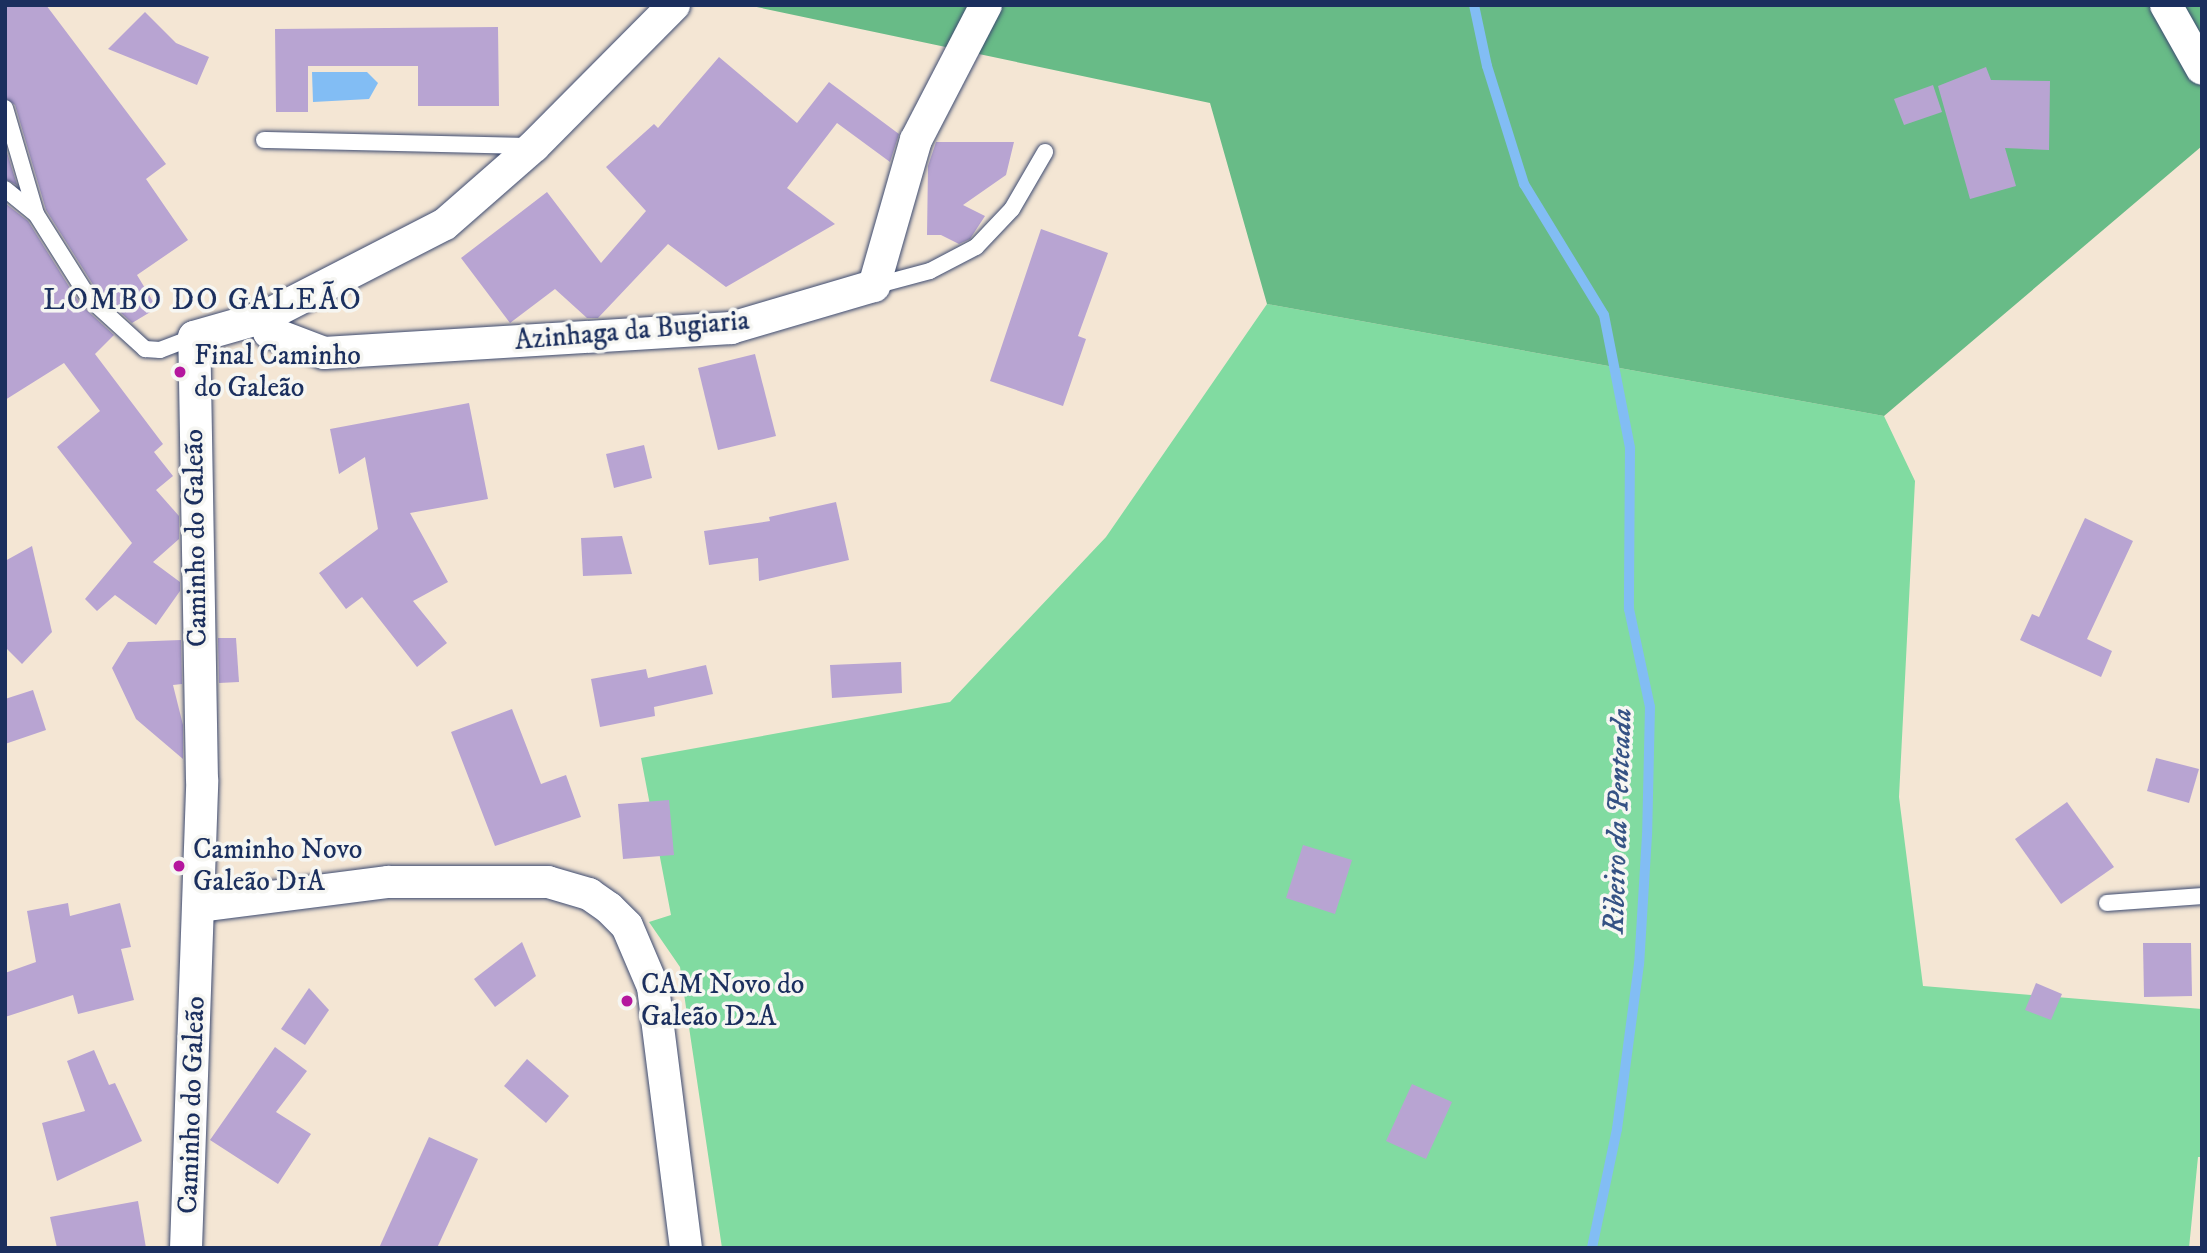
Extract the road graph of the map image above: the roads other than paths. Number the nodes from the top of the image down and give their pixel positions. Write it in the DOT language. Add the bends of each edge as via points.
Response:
graph roads {
  1 [pos="674,5"];
  2 [pos="986,5"];
  3 [pos="2166,5"];
  4 [pos="2202,69"];
  5 [pos="5,108"];
  6 [pos="264,140"];
  7 [pos="534,146"];
  8 [pos="1045,152"];
  9 [pos="5,189"];
  10 [pos="36,214"];
  11 [pos="874,286"];
  12 [pos="264,317"];
  13 [pos="194,337"];
  14 [pos="2202,896"];
  15 [pos="2107,903"];
  16 [pos="200,906"];
  17 [pos="186,1248"];
  18 [pos="687,1248"];
  1 -- 7 [label="street"];
  2 -- 11 [label="street" via="916,140"];
  3 -- 4 [label="street"];
  5 -- 10 [label="lane"];
  6 -- 7 [label="lane"];
  7 -- 12 [label="street" via="445,224"];
  8 -- 11 [label="lane" via="1013,209 976,247 930,271"];
  9 -- 10 [label="lane"];
  10 -- 13 [label="lane" via="89,298 145,349 160,350"];
  11 -- 12 [label="street, Azinhaga da Bugiaria" via="731,328 324,354 269,332"];
  12 -- 13 [label="street"];
  13 -- 16 [label="street, Caminho do Galeão"];
  14 -- 15 [label="lane"];
  16 -- 17 [label="street, Caminho do Galeão"];
  16 -- 18 [label="street" via="388,882 548,882 589,894 609,908 627,926 653,987"];
}
